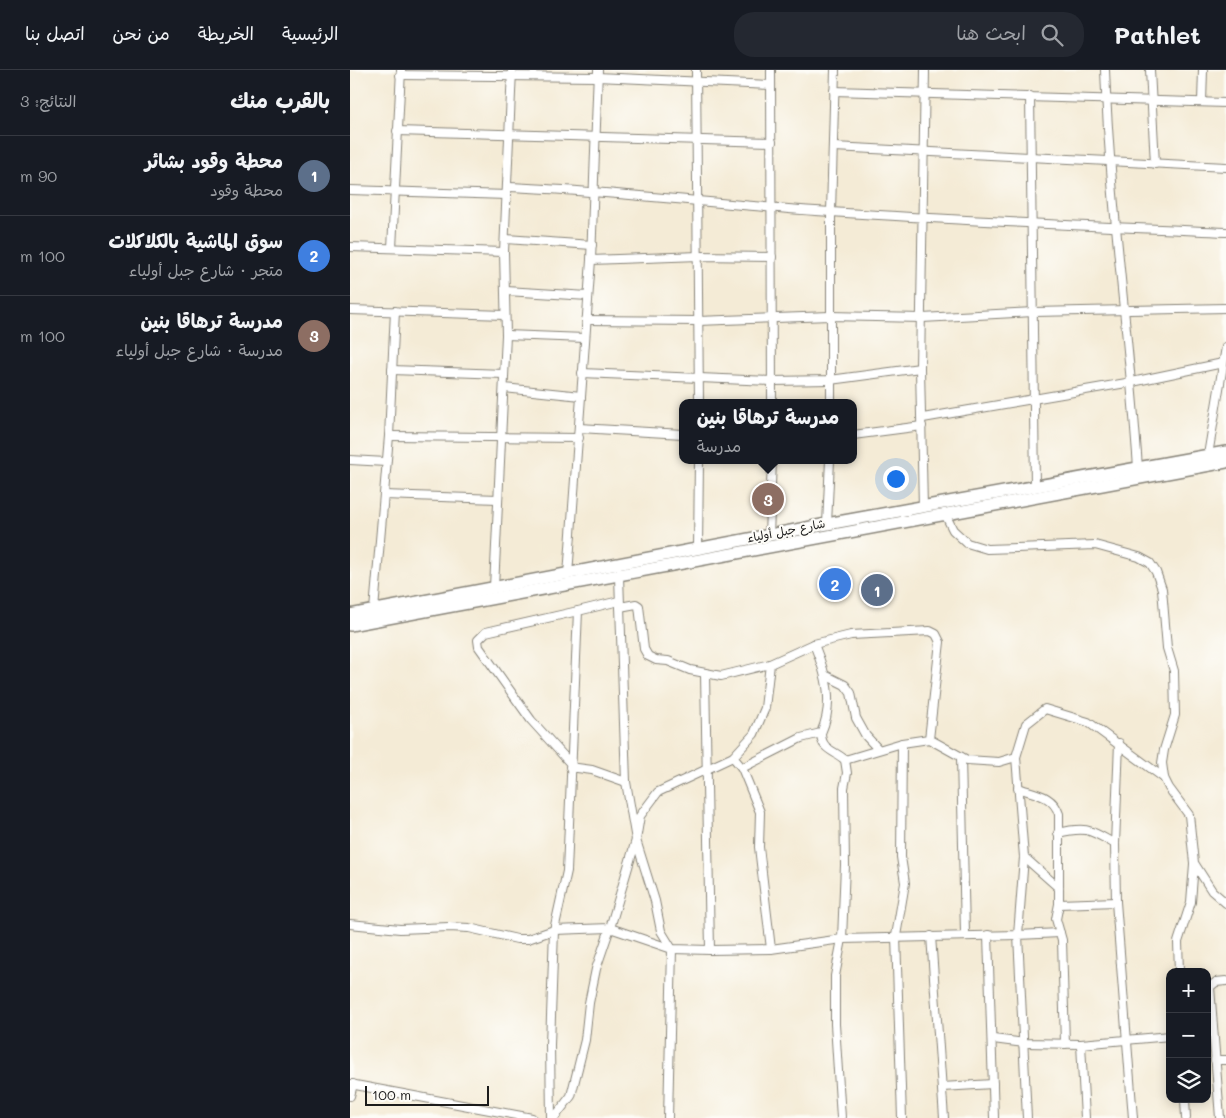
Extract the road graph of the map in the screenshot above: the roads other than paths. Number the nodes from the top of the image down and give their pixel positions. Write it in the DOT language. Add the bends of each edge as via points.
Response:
graph roads {
  1 [pos="696,70"];
  2 [pos="771,70"];
  3 [pos="835,70"];
  4 [pos="925,70"];
  5 [pos="1105,70"];
  6 [pos="1150,70"];
  7 [pos="1203,70"];
  8 [pos="400,72"];
  9 [pos="512,73"];
  10 [pos="597,74"];
  11 [pos="696,81"];
  12 [pos="770,85"];
  13 [pos="834,91"];
  14 [pos="924,93"];
  15 [pos="1030,96"];
  16 [pos="1106,100"];
  17 [pos="1152,100"];
  18 [pos="1202,102"];
  19 [pos="1226,103"];
  20 [pos="398,132"];
  21 [pos="509,134"];
  22 [pos="596,136"];
  23 [pos="697,138"];
  24 [pos="772,142"];
  25 [pos="834,147"];
  26 [pos="925,154"];
  27 [pos="1030,158"];
  28 [pos="1109,162"];
  29 [pos="1155,164"];
  30 [pos="1226,167"];
  31 [pos="350,190"];
  32 [pos="593,190"];
  33 [pos="394,191"];
  34 [pos="507,191"];
  35 [pos="697,202"];
  36 [pos="771,208"];
  37 [pos="831,212"];
  38 [pos="923,218"];
  39 [pos="1032,224"];
  40 [pos="1117,227"];
  41 [pos="1226,232"];
  42 [pos="506,239"];
  43 [pos="592,245"];
  44 [pos="350,247"];
  45 [pos="392,248"];
  46 [pos="504,252"];
  47 [pos="699,256"];
  48 [pos="772,257"];
  49 [pos="591,260"];
  50 [pos="506,291"];
  51 [pos="588,296"];
  52 [pos="1226,308"];
  53 [pos="1125,309"];
  54 [pos="350,310"];
  55 [pos="395,311"];
  56 [pos="1034,312"];
  57 [pos="506,316"];
  58 [pos="830,316"];
  59 [pos="772,318"];
  60 [pos="922,318"];
  61 [pos="586,320"];
  62 [pos="698,321"];
  63 [pos="506,335"];
  64 [pos="585,338"];
  65 [pos="1226,347"];
  66 [pos="1223,363"];
  67 [pos="920,368"];
  68 [pos="392,370"];
  69 [pos="582,373"];
  70 [pos="504,374"];
  71 [pos="699,376"];
  72 [pos="830,380"];
  73 [pos="772,381"];
  74 [pos="1132,382"];
  75 [pos="504,388"];
  76 [pos="581,396"];
  77 [pos="1035,398"];
  78 [pos="699,399"];
  79 [pos="772,399"];
  80 [pos="830,399"];
  81 [pos="923,422"];
  82 [pos="579,428"];
  83 [pos="679,434"];
  84 [pos="857,434"];
  85 [pos="389,436"];
  86 [pos="502,437"];
  87 [pos="579,438"];
  88 [pos="1226,452"];
  89 [pos="1208,455"];
  90 [pos="350,460"];
  91 [pos="386,462"];
  92 [pos="1226,462"];
  93 [pos="699,464"];
  94 [pos="772,464"];
  95 [pos="830,464"];
  96 [pos="1138,468"];
  97 [pos="1035,487"];
  98 [pos="384,496"];
  99 [pos="498,498"];
  100 [pos="923,508"];
  101 [pos="944,514"];
  102 [pos="827,524"];
  103 [pos="769,535"];
  104 [pos="698,549"];
  105 [pos="568,575"];
  106 [pos="619,576"];
  107 [pos="494,588"];
  108 [pos="619,604"];
  109 [pos="374,610"];
  110 [pos="578,611"];
  111 [pos="350,615"];
  112 [pos="350,626"];
  113 [pos="814,644"];
  114 [pos="770,664"];
  115 [pos="705,674"];
  116 [pos="827,676"];
  117 [pos="821,733"];
  118 [pos="930,739"];
  119 [pos="902,743"];
  120 [pos="1119,743"];
  121 [pos="878,748"];
  122 [pos="733,757"];
  123 [pos="961,757"];
  124 [pos="1016,758"];
  125 [pos="845,760"];
  126 [pos="570,765"];
  127 [pos="742,768"];
  128 [pos="705,769"];
  129 [pos="1164,778"];
  130 [pos="626,782"];
  131 [pos="1018,788"];
  132 [pos="1058,833"];
  133 [pos="636,840"];
  134 [pos="1115,844"];
  135 [pos="1024,857"];
  136 [pos="1194,863"];
  137 [pos="1059,888"];
  138 [pos="1116,902"];
  139 [pos="1226,903"];
  140 [pos="1058,904"];
  141 [pos="350,924"];
  142 [pos="610,928"];
  143 [pos="554,930"];
  144 [pos="965,934"];
  145 [pos="1060,934"];
  146 [pos="988,935"];
  147 [pos="1018,935"];
  148 [pos="896,936"];
  149 [pos="931,936"];
  150 [pos="842,939"];
  151 [pos="672,948"];
  152 [pos="771,949"];
  153 [pos="710,950"];
  154 [pos="1179,968"];
  155 [pos="1226,981"];
  156 [pos="1210,1013"];
  157 [pos="1166,1036"];
  158 [pos="993,1038"];
  159 [pos="1211,1038"];
  160 [pos="1128,1039"];
  161 [pos="1025,1042"];
  162 [pos="1065,1044"];
  163 [pos="1081,1044"];
  164 [pos="1215,1060"];
  165 [pos="1226,1060"];
  166 [pos="351,1084"];
  167 [pos="993,1084"];
  168 [pos="942,1087"];
  169 [pos="350,1096"];
  170 [pos="1185,1103"];
  171 [pos="507,1116"];
  172 [pos="532,1118"];
  173 [pos="553,1118"];
  174 [pos="668,1118"];
  175 [pos="841,1118"];
  176 [pos="902,1118"];
  177 [pos="944,1118"];
  178 [pos="994,1118"];
  179 [pos="1027,1118"];
  180 [pos="1085,1118"];
  181 [pos="1133,1118"];
  182 [pos="1186,1118"];
  183 [pos="1220,1118"];
  1 -- 11 [label="street"];
  2 -- 12 [label="street"];
  3 -- 13 [label="street"];
  4 -- 14 [label="street"];
  5 -- 16 [label="street"];
  6 -- 17 [label="street"];
  7 -- 18 [label="street"];
  8 -- 9 [label="street"];
  8 -- 20 [label="street"];
  9 -- 10 [label="street"];
  9 -- 21 [label="street"];
  10 -- 11 [label="street"];
  10 -- 22 [label="street"];
  11 -- 12 [label="street"];
  11 -- 23 [label="street"];
  12 -- 24 [label="street"];
  13 -- 14 [label="street"];
  13 -- 25 [label="street"];
  14 -- 15 [label="street"];
  14 -- 26 [label="street"];
  15 -- 16 [label="street"];
  15 -- 27 [label="street"];
  16 -- 17 [label="street"];
  16 -- 28 [label="street"];
  17 -- 18 [label="street"];
  17 -- 29 [label="street"];
  18 -- 19 [label="street"];
  20 -- 21 [label="street"];
  20 -- 33 [label="street"];
  21 -- 22 [label="street"];
  21 -- 34 [label="street"];
  22 -- 23 [label="street"];
  22 -- 32 [label="street"];
  23 -- 24 [label="street"];
  23 -- 35 [label="street"];
  24 -- 36 [label="street"];
  25 -- 26 [label="street"];
  25 -- 37 [label="street"];
  26 -- 27 [label="street"];
  26 -- 38 [label="street"];
  27 -- 28 [label="street"];
  27 -- 39 [label="street"];
  28 -- 29 [label="street"];
  28 -- 40 [label="street"];
  29 -- 30 [label="street"];
  31 -- 33 [label="street"];
  32 -- 34 [label="street"];
  32 -- 35 [label="street"];
  32 -- 43 [label="street"];
  33 -- 34 [label="street"];
  33 -- 45 [label="street"];
  34 -- 42 [label="street"];
  35 -- 36 [label="street"];
  35 -- 47 [label="street"];
  36 -- 37 [label="street"];
  36 -- 48 [label="street"];
  37 -- 38 [label="street"];
  37 -- 58 [label="street"];
  38 -- 39 [label="street"];
  38 -- 60 [label="street"];
  39 -- 40 [label="street"];
  39 -- 56 [label="street"];
  40 -- 41 [label="street"];
  40 -- 53 [label="street"];
  42 -- 43 [label="street"];
  42 -- 46 [label="street"];
  43 -- 49 [label="street"];
  44 -- 45 [label="street"];
  45 -- 46 [label="street"];
  46 -- 50 [label="street"];
  47 -- 48 [label="street"];
  47 -- 49 [label="street"];
  47 -- 62 [label="street"];
  48 -- 59 [label="street"];
  49 -- 51 [label="street"];
  50 -- 51 [label="street"];
  50 -- 57 [label="street"];
  51 -- 61 [label="street"];
  52 -- 53 [label="street"];
  53 -- 56 [label="street"];
  53 -- 74 [label="street"];
  54 -- 55 [label="street"];
  55 -- 57 [label="street"];
  55 -- 68 [label="street"];
  56 -- 60 [label="street"];
  56 -- 77 [label="street"];
  57 -- 63 [label="street"];
  58 -- 59 [label="street"];
  58 -- 60 [label="street"];
  58 -- 72 [label="street"];
  59 -- 62 [label="street"];
  59 -- 73 [label="street"];
  60 -- 67 [label="street"];
  61 -- 62 [label="street"];
  61 -- 64 [label="street"];
  62 -- 71 [label="street"];
  63 -- 64 [label="street"];
  63 -- 70 [label="street"];
  64 -- 69 [label="street"];
  65 -- 66 [label="street"];
  66 -- 74 [label="street"];
  66 -- 89 [label="street"];
  67 -- 72 [label="street"];
  67 -- 81 [label="street"];
  68 -- 70 [label="street"];
  68 -- 85 [label="street"];
  69 -- 71 [label="street"];
  69 -- 76 [label="street"];
  70 -- 75 [label="street"];
  71 -- 73 [label="street"];
  71 -- 78 [label="street"];
  72 -- 73 [label="street"];
  72 -- 80 [label="street"];
  73 -- 79 [label="street"];
  74 -- 77 [label="street"];
  74 -- 96 [label="street"];
  75 -- 76 [label="street"];
  75 -- 86 [label="street"];
  76 -- 82 [label="street"];
  77 -- 81 [label="street"];
  77 -- 97 [label="street"];
  81 -- 84 [label="street"];
  81 -- 100 [label="street"];
  82 -- 83 [label="street"];
  82 -- 87 [label="street"];
  85 -- 86 [label="street"];
  85 -- 91 [label="street"];
  86 -- 87 [label="street"];
  86 -- 99 [label="street"];
  87 -- 105 [label="street"];
  88 -- 89 [label="main road, شارع جبل أولياء"];
  89 -- 96 [label="main road, شارع جبل أولياء"];
  90 -- 91 [label="street"];
  91 -- 98 [label="street"];
  92 -- 101 [label="main road, شارع جبل أولياء"];
  93 -- 104 [label="street"];
  94 -- 103 [label="street"];
  95 -- 102 [label="street"];
  96 -- 97 [label="main road, شارع جبل أولياء"];
  97 -- 100 [label="main road, شارع جبل أولياء"];
  98 -- 99 [label="street"];
  98 -- 109 [label="street"];
  99 -- 107 [label="street"];
  100 -- 102 [label="main road, شارع جبل أولياء"];
  101 -- 106 [label="main road, شارع جبل أولياء"];
  101 -- 129 [label="street" via="953,530 967,543 987,549 1095,546 1126,552 1150,563 1162,589 1168,648 1174,671 1175,715 1164,750"];
  102 -- 103 [label="main road, شارع جبل أولياء"];
  103 -- 104 [label="main road, شارع جبل أولياء"];
  104 -- 105 [label="main road, شارع جبل أولياء"];
  105 -- 107 [label="main road, شارع جبل أولياء"];
  106 -- 108 [label="street"];
  106 -- 112 [label="main road, شارع جبل أولياء"];
  107 -- 109 [label="main road, شارع جبل أولياء"];
  108 -- 110 [label="street"];
  108 -- 115 [label="street" via="639,606 642,641 648,656"];
  108 -- 130 [label="street"];
  109 -- 111 [label="main road, شارع جبل أولياء"];
  110 -- 126 [label="street"];
  110 -- 126 [label="street" via="486,632 478,640 480,648 532,720"];
  113 -- 114 [label="street"];
  113 -- 116 [label="street"];
  113 -- 118 [label="street" via="851,635 930,631 936,634 940,642"];
  114 -- 115 [label="street" via="731,674"];
  114 -- 122 [label="street" via="761,720 754,734"];
  115 -- 128 [label="street"];
  116 -- 117 [label="street" via="827,718"];
  116 -- 121 [label="street" via="845,685 851,693 856,718 866,736"];
  117 -- 125 [label="street" via="825,747"];
  117 -- 127 [label="street" via="801,738"];
  118 -- 119 [label="street"];
  118 -- 123 [label="street"];
  119 -- 121 [label="street"];
  119 -- 148 [label="street" via="901,856 905,883"];
  120 -- 124 [label="street" via="1088,722 1045,709 1026,724"];
  120 -- 129 [label="street"];
  120 -- 134 [label="street"];
  121 -- 125 [label="street"];
  122 -- 127 [label="street"];
  122 -- 128 [label="street"];
  123 -- 124 [label="street" via="999,762"];
  123 -- 144 [label="street"];
  124 -- 131 [label="street"];
  125 -- 150 [label="street"];
  126 -- 130 [label="street"];
  126 -- 143 [label="street" via="567,872"];
  127 -- 152 [label="street" via="760,812 759,847"];
  128 -- 133 [label="street" via="658,792 640,816"];
  128 -- 153 [label="street"];
  129 -- 136 [label="street" via="1189,815"];
  130 -- 133 [label="street"];
  131 -- 132 [label="street" via="1048,798 1056,805"];
  131 -- 135 [label="street"];
  132 -- 134 [label="street" via="1079,828"];
  132 -- 137 [label="street"];
  133 -- 142 [label="street"];
  133 -- 151 [label="street" via="661,931"];
  134 -- 138 [label="street"];
  135 -- 137 [label="street"];
  135 -- 147 [label="street"];
  136 -- 139 [label="street" via="1212,891"];
  136 -- 154 [label="street" via="1191,902 1178,942"];
  137 -- 140 [label="street"];
  138 -- 140 [label="street"];
  138 -- 160 [label="street"];
  140 -- 145 [label="street" via="1056,919"];
  141 -- 143 [label="street" via="400,929 469,928 517,939 528,939"];
  142 -- 143 [label="street"];
  142 -- 151 [label="street"];
  142 -- 173 [label="street" via="596,969 585,1040 571,1096"];
  143 -- 173 [label="street" via="550,1046"];
  144 -- 146 [label="street"];
  144 -- 149 [label="street"];
  145 -- 147 [label="street"];
  145 -- 162 [label="street"];
  146 -- 147 [label="street"];
  146 -- 158 [label="street"];
  147 -- 161 [label="street"];
  148 -- 149 [label="street"];
  148 -- 150 [label="street"];
  148 -- 176 [label="street"];
  149 -- 168 [label="street"];
  150 -- 152 [label="street"];
  150 -- 175 [label="street" via="835,976"];
  151 -- 153 [label="street"];
  151 -- 174 [label="street"];
  152 -- 153 [label="street"];
  155 -- 156 [label="street" via="1216,982 1210,987"];
  157 -- 160 [label="street"];
  158 -- 161 [label="street"];
  158 -- 167 [label="street"];
  159 -- 164 [label="street"];
  160 -- 163 [label="street"];
  160 -- 181 [label="street"];
  161 -- 162 [label="street"];
  161 -- 179 [label="street"];
  162 -- 163 [label="street"];
  163 -- 180 [label="street"];
  164 -- 165 [label="street"];
  164 -- 183 [label="street"];
  166 -- 169 [label="street"];
  166 -- 171 [label="street"];
  167 -- 168 [label="street"];
  167 -- 178 [label="street"];
  168 -- 177 [label="street"];
  170 -- 182 [label="street"];
  171 -- 172 [label="street"];
}
